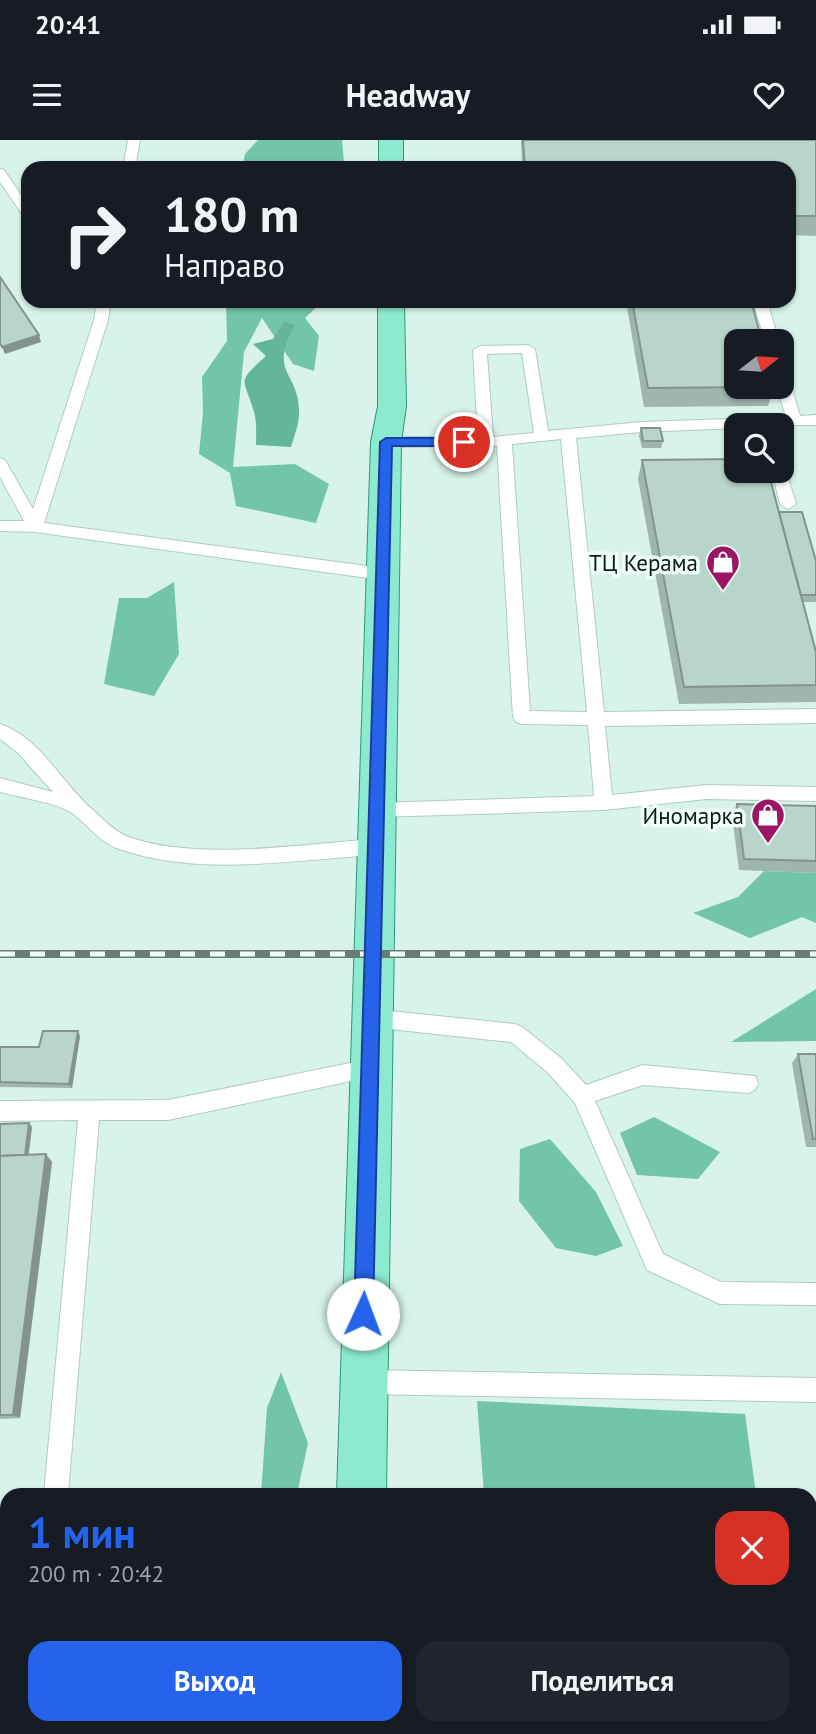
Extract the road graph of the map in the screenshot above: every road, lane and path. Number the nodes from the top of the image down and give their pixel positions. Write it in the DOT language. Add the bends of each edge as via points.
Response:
graph roads {
  1 [pos="134,140"];
  2 [pos="391,140"];
  3 [pos="130,161"];
  4 [pos="391,161"];
  5 [pos="0,173"];
  6 [pos="21,204"];
  7 [pos="93,308"];
  8 [pos="103,308"];
  9 [pos="391,308"];
  10 [pos="762,308"];
  11 [pos="101,320"];
  12 [pos="768,329"];
  13 [pos="816,419"];
  14 [pos="794,421"];
  15 [pos="724,426"];
  16 [pos="568,433"];
  17 [pos="542,436"];
  18 [pos="504,440"];
  19 [pos="386,442"];
  20 [pos="486,442"];
  21 [pos="0,463"];
  22 [pos="782,483"];
  23 [pos="788,504"];
  24 [pos="0,526"];
  25 [pos="35,527"];
  26 [pos="382,574"];
  27 [pos="816,716"];
  28 [pos="597,719"];
  29 [pos="0,731"];
  30 [pos="0,785"];
  31 [pos="816,794"];
  32 [pos="604,803"];
  33 [pos="73,805"];
  34 [pos="376,810"];
  35 [pos="375,847"];
  36 [pos="371,1018"];
  37 [pos="370,1068"];
  38 [pos="748,1083"];
  39 [pos="582,1096"];
  40 [pos="89,1110"];
  41 [pos="0,1111"];
  42 [pos="816,1294"];
  43 [pos="362,1382"];
  44 [pos="816,1390"];
  45 [pos="56,1488"];
  46 [pos="361,1488"];
  1 -- 3 [label="lane"];
  2 -- 4 [label="main road"];
  5 -- 6 [label="lane"];
  7 -- 11 [label="lane"];
  8 -- 11 [label="lane"];
  9 -- 19 [label="main road" via="392,406"];
  10 -- 12 [label="lane"];
  11 -- 25 [label="lane"];
  13 -- 14 [label="lane"];
  15 -- 16 [label="lane"];
  16 -- 17 [label="lane"];
  16 -- 28 [label="lane"];
  17 -- 18 [label="lane"];
  17 -- 20 [label="lane" via="528,349 480,350"];
  18 -- 20 [label="lane"];
  18 -- 28 [label="lane" via="522,717"];
  19 -- 20 [label="lane"];
  19 -- 26 [label="main road"];
  21 -- 25 [label="lane"];
  22 -- 23 [label="lane"];
  24 -- 25 [label="lane"];
  25 -- 26 [label="lane"];
  26 -- 34 [label="main road"];
  27 -- 28 [label="lane"];
  28 -- 32 [label="lane"];
  29 -- 33 [label="lane" via="16,738"];
  30 -- 33 [label="lane"];
  31 -- 32 [label="lane" via="706,792"];
  32 -- 34 [label="lane"];
  33 -- 35 [label="lane" via="118,841 170,855"];
  34 -- 35 [label="main road"];
  35 -- 36 [label="main road"];
  36 -- 37 [label="main road"];
  36 -- 39 [label="lane" via="515,1033 555,1065"];
  37 -- 40 [label="lane" via="168,1110"];
  37 -- 43 [label="main road"];
  38 -- 39 [label="lane" via="643,1075"];
  39 -- 42 [label="lane" via="655,1262 720,1293"];
  40 -- 41 [label="lane"];
  40 -- 45 [label="lane"];
  43 -- 44 [label="lane"];
  43 -- 46 [label="main road"];
}
